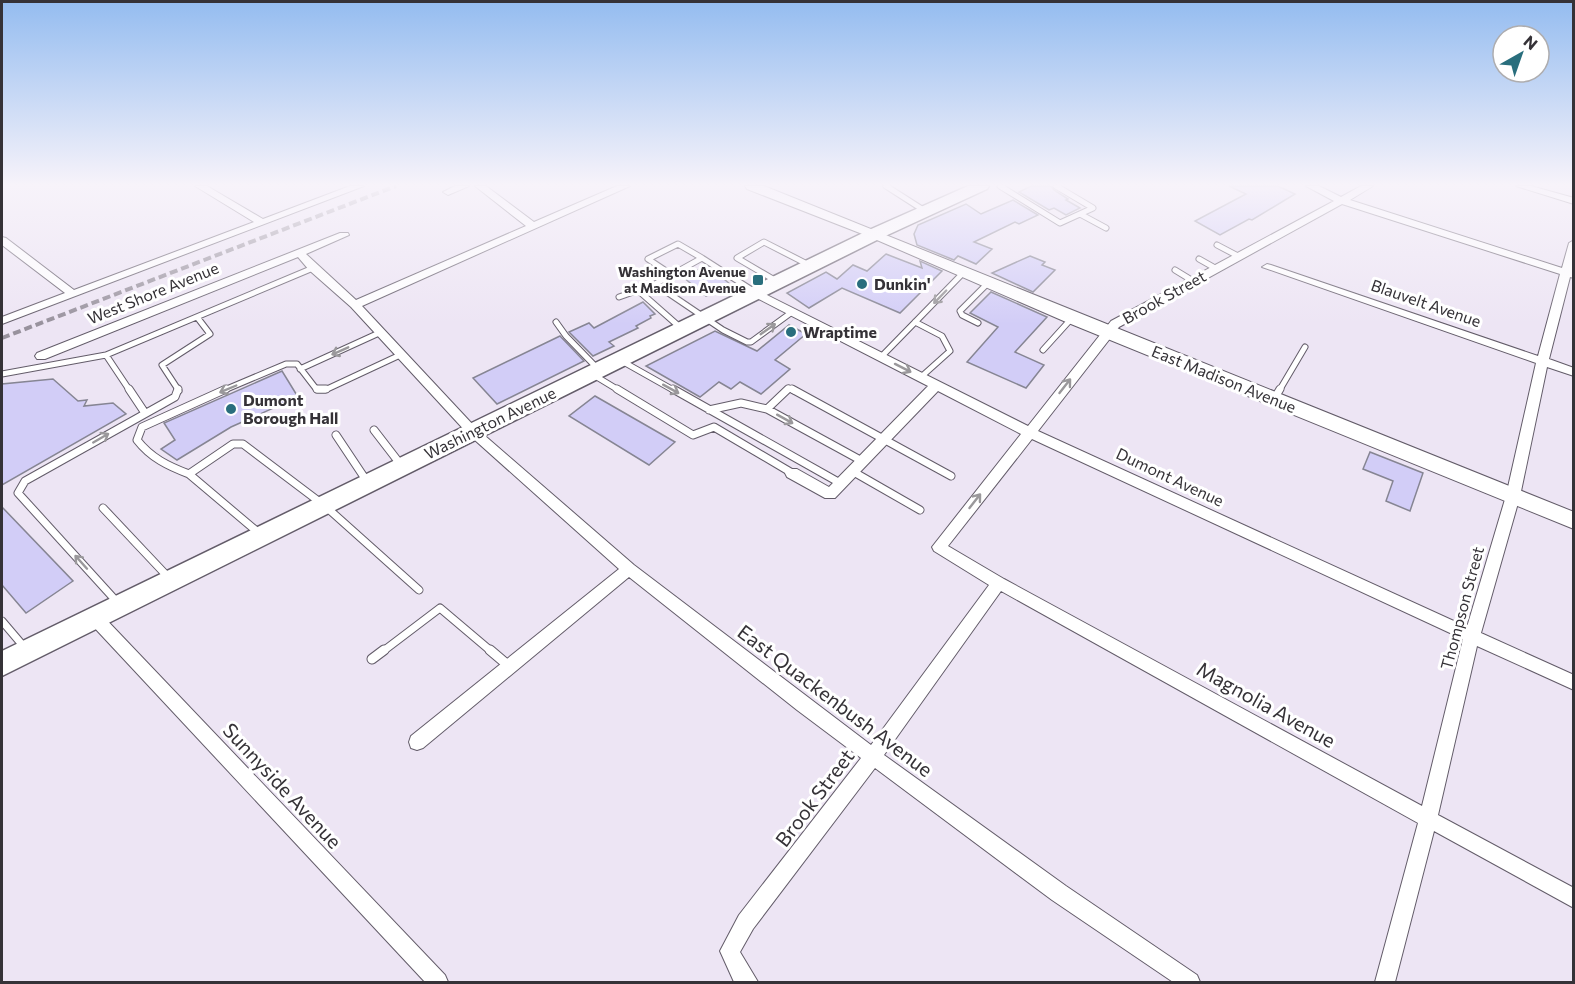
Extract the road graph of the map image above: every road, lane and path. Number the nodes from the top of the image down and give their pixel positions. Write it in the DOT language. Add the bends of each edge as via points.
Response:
graph roads {
  1 [pos="235,232"];
  2 [pos="523,232"];
  3 [pos="870,232"];
  4 [pos="880,232"];
  5 [pos="1282,232"];
  6 [pos="1439,232"];
  7 [pos="875,234"];
  8 [pos="344,235"];
  9 [pos="2,240"];
  10 [pos="1574,243"];
  11 [pos="1217,245"];
  12 [pos="300,253"];
  13 [pos="1238,256"];
  14 [pos="702,258"];
  15 [pos="1199,259"];
  16 [pos="811,266"];
  17 [pos="1267,267"];
  18 [pos="313,268"];
  19 [pos="1215,268"];
  20 [pos="1175,270"];
  21 [pos="965,271"];
  22 [pos="1570,274"];
  23 [pos="672,275"];
  24 [pos="1193,281"];
  25 [pos="779,282"];
  26 [pos="989,282"];
  27 [pos="73,294"];
  28 [pos="757,294"];
  29 [pos="619,297"];
  30 [pos="355,305"];
  31 [pos="792,312"];
  32 [pos="197,317"];
  33 [pos="707,318"];
  34 [pos="1072,318"];
  35 [pos="2,321"];
  36 [pos="556,322"];
  37 [pos="915,322"];
  38 [pos="978,323"];
  39 [pos="683,329"];
  40 [pos="1108,332"];
  41 [pos="379,333"];
  42 [pos="1305,347"];
  43 [pos="1043,350"];
  44 [pos="106,355"];
  45 [pos="400,355"];
  46 [pos="41,356"];
  47 [pos="880,357"];
  48 [pos="620,360"];
  49 [pos="1543,360"];
  50 [pos="300,369"];
  51 [pos="596,372"];
  52 [pos="1574,372"];
  53 [pos="2,374"];
  54 [pos="921,377"];
  55 [pos="936,385"];
  56 [pos="1274,399"];
  57 [pos="766,409"];
  58 [pos="709,410"];
  59 [pos="145,413"];
  60 [pos="374,430"];
  61 [pos="472,431"];
  62 [pos="1029,432"];
  63 [pos="336,435"];
  64 [pos="882,439"];
  65 [pos="862,461"];
  66 [pos="402,467"];
  67 [pos="852,471"];
  68 [pos="792,473"];
  69 [pos="189,474"];
  70 [pos="951,476"];
  71 [pos="369,483"];
  72 [pos="840,483"];
  73 [pos="1513,496"];
  74 [pos="325,506"];
  75 [pos="103,508"];
  76 [pos="920,510"];
  77 [pos="1574,520"];
  78 [pos="263,536"];
  79 [pos="939,547"];
  80 [pos="629,569"];
  81 [pos="172,580"];
  82 [pos="999,583"];
  83 [pos="419,590"];
  84 [pos="120,605"];
  85 [pos="95,618"];
  86 [pos="2,621"];
  87 [pos="1472,636"];
  88 [pos="28,651"];
  89 [pos="372,659"];
  90 [pos="2,664"];
  91 [pos="510,666"];
  92 [pos="1574,683"];
  93 [pos="417,742"];
  94 [pos="873,756"];
  95 [pos="1428,819"];
  96 [pos="1574,899"];
  97 [pos="438,982"];
  98 [pos="748,982"];
  99 [pos="1190,982"];
  100 [pos="1385,982"];
  1 -- 27 [label="street"];
  2 -- 30 [label="street"];
  3 -- 7 [label="main road, East Madison Avenue"];
  4 -- 7 [label="main road, Washington Avenue"];
  5 -- 13 [label="street, Brook Street"];
  6 -- 22 [label="street"];
  7 -- 16 [label="main road, Washington Avenue"];
  7 -- 21 [label="main road, East Madison Avenue"];
  8 -- 12 [label="street, West Shore Avenue"];
  9 -- 27 [label="street"];
  10 -- 22 [label="street, Thompson Street"];
  11 -- 13 [label="lane"];
  12 -- 18 [label="street, East Quackenbush Avenue"];
  12 -- 46 [label="street, West Shore Avenue"];
  13 -- 19 [label="street, Brook Street"];
  14 -- 23 [label="lane"];
  14 -- 23 [label="lane" via="678,244 648,259"];
  14 -- 28 [label="lane"];
  15 -- 19 [label="lane"];
  16 -- 25 [label="main road, Washington Avenue"];
  16 -- 25 [label="lane" via="764,242 737,258"];
  17 -- 49 [label="street, Blauvelt Avenue"];
  18 -- 30 [label="street, East Quackenbush Avenue"];
  18 -- 32 [label="lane"];
  19 -- 24 [label="street, Brook Street"];
  20 -- 24 [label="lane"];
  21 -- 26 [label="main road, East Madison Avenue"];
  21 -- 37 [label="lane, one-way"];
  22 -- 49 [label="street, Thompson Street"];
  23 -- 33 [label="lane" via="655,284"];
  24 -- 40 [label="street, Brook Street" via="1115,324"];
  25 -- 28 [label="main road, Washington Avenue"];
  26 -- 34 [label="main road, East Madison Avenue"];
  26 -- 38 [label="lane" via="960,311"];
  27 -- 35 [label="street"];
  28 -- 31 [label="street, Dumont Avenue"];
  28 -- 33 [label="main road, Washington Avenue"];
  29 -- 39 [label="lane" via="640,292"];
  30 -- 41 [label="street, East Quackenbush Avenue"];
  33 -- 31 [label="lane, one-way" via="749,342"];
  31 -- 47 [label="street, Dumont Avenue"];
  32 -- 44 [label="lane"];
  32 -- 59 [label="lane" via="210,334 201,344 170,356 162,365 179,391"];
  33 -- 39 [label="main road, Washington Avenue"];
  34 -- 40 [label="main road, East Madison Avenue"];
  34 -- 43 [label="lane"];
  36 -- 51 [label="lane"];
  37 -- 47 [label="lane"];
  37 -- 54 [label="lane" via="939,333 950,344 950,351"];
  39 -- 48 [label="main road, Washington Avenue"];
  40 -- 56 [label="main road, East Madison Avenue"];
  62 -- 40 [label="street, Brook Street, one-way"];
  41 -- 45 [label="street, East Quackenbush Avenue"];
  41 -- 50 [label="lane, one-way"];
  42 -- 56 [label="lane"];
  44 -- 53 [label="lane"];
  44 -- 59 [label="lane"];
  45 -- 50 [label="lane" via="326,390 317,390"];
  45 -- 61 [label="street, East Quackenbush Avenue"];
  47 -- 54 [label="street, Dumont Avenue, one-way"];
  48 -- 51 [label="main road, Washington Avenue"];
  48 -- 58 [label="lane, one-way"];
  49 -- 52 [label="street, Blauvelt Avenue"];
  49 -- 73 [label="street, Thompson Street"];
  50 -- 69 [label="lane, one-way" via="297,364 286,364 142,427 137,440 147,453"];
  51 -- 61 [label="main road, Washington Avenue"];
  51 -- 68 [label="lane" via="693,435 714,427"];
  54 -- 55 [label="street, Dumont Avenue"];
  55 -- 62 [label="street, Dumont Avenue"];
  55 -- 64 [label="street"];
  56 -- 73 [label="main road, East Madison Avenue"];
  57 -- 58 [label="lane" via="741,403"];
  57 -- 64 [label="lane" via="789,388"];
  57 -- 65 [label="lane, one-way"];
  58 -- 72 [label="lane"];
  84 -- 59 [label="lane, one-way" via="18,493 25,481"];
  60 -- 66 [label="lane"];
  61 -- 66 [label="main road, Washington Avenue"];
  61 -- 80 [label="street, East Quackenbush Avenue"];
  79 -- 62 [label="street, Brook Street, one-way"];
  62 -- 87 [label="street, Dumont Avenue"];
  63 -- 71 [label="lane"];
  64 -- 65 [label="street"];
  64 -- 70 [label="lane"];
  65 -- 67 [label="street"];
  66 -- 71 [label="main road, Washington Avenue"];
  67 -- 72 [label="street"];
  67 -- 76 [label="lane"];
  68 -- 72 [label="street" via="830,494"];
  69 -- 74 [label="lane" via="233,444 243,444"];
  69 -- 78 [label="lane"];
  71 -- 74 [label="main road, Washington Avenue"];
  73 -- 77 [label="main road, East Madison Avenue"];
  73 -- 87 [label="street, Thompson Street"];
  74 -- 78 [label="main road, Washington Avenue"];
  74 -- 83 [label="lane"];
  75 -- 81 [label="lane"];
  78 -- 81 [label="main road, Washington Avenue"];
  79 -- 82 [label="street, Magnolia Avenue"];
  80 -- 91 [label="street"];
  80 -- 94 [label="street, East Quackenbush Avenue"];
  81 -- 84 [label="main road, Washington Avenue"];
  82 -- 94 [label="street, Brook Street"];
  82 -- 95 [label="street, Magnolia Avenue"];
  84 -- 85 [label="main road, Washington Avenue"];
  85 -- 88 [label="main road, Washington Avenue"];
  85 -- 97 [label="street, Sunnyside Avenue"];
  86 -- 88 [label="lane"];
  87 -- 92 [label="street, Dumont Avenue"];
  87 -- 95 [label="street, Thompson Street"];
  88 -- 90 [label="main road, Washington Avenue"];
  89 -- 91 [label="lane" via="440,608"];
  91 -- 93 [label="street"];
  94 -- 98 [label="street, Brook Street" via="746,922 730,951 742,978"];
  94 -- 99 [label="street, East Quackenbush Avenue" via="1059,893"];
  95 -- 96 [label="street, Magnolia Avenue"];
  95 -- 100 [label="street, Thompson Street"];
}
